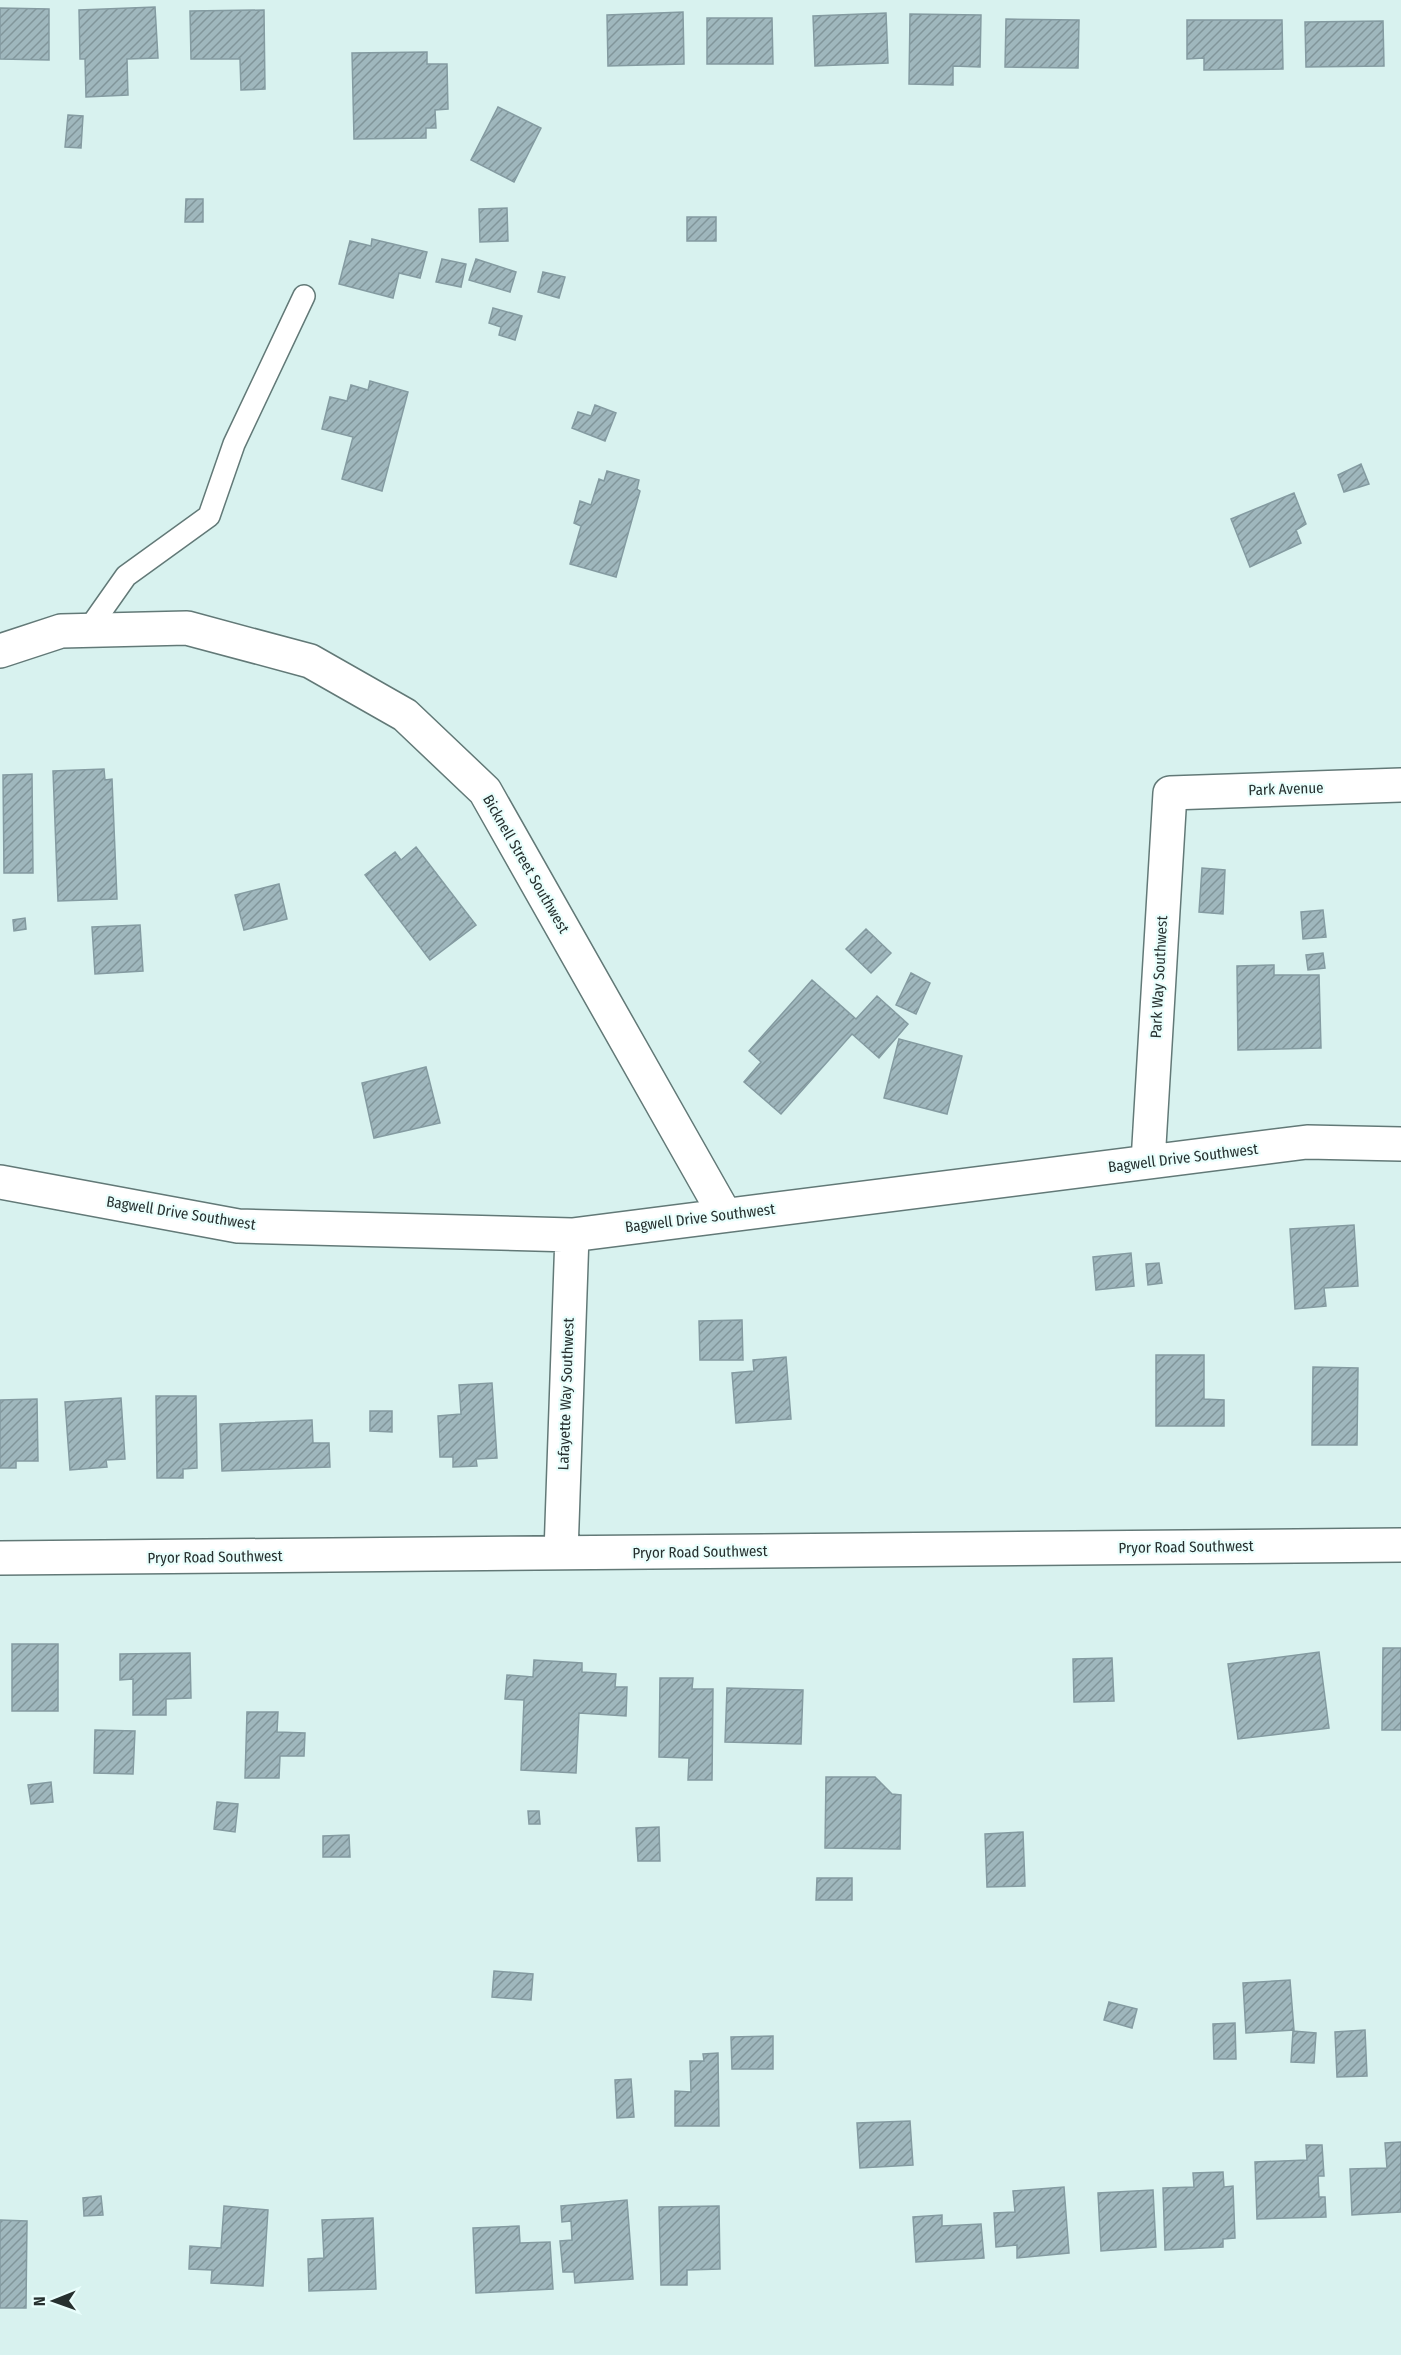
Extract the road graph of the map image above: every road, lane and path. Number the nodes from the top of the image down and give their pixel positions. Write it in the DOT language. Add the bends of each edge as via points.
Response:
graph roads {
  1 [pos="304,297"];
  2 [pos="88,630"];
  3 [pos="0,651"];
  4 [pos="1401,785"];
  5 [pos="1170,793"];
  6 [pos="1401,1144"];
  7 [pos="1148,1162"];
  8 [pos="0,1182"];
  9 [pos="725,1215"];
  10 [pos="572,1235"];
  11 [pos="1401,1545"];
  12 [pos="561,1553"];
  13 [pos="0,1558"];
  1 -- 2 [label="lane" via="234,444 209,516 126,576"];
  2 -- 3 [label="street, Bicknell Street Southwest" via="61,631"];
  2 -- 9 [label="street, Bicknell Street Southwest" via="187,628 310,661 405,715 485,791"];
  4 -- 5 [label="street, Park Avenue"];
  5 -- 7 [label="street, Park Way Southwest"];
  6 -- 7 [label="street, Bagwell Drive Southwest" via="1307,1142"];
  7 -- 9 [label="street, Bagwell Drive Southwest"];
  8 -- 10 [label="street, Bagwell Drive Southwest" via="238,1226"];
  9 -- 10 [label="street, Bagwell Drive Southwest"];
  10 -- 12 [label="street, Lafayette Way Southwest"];
  11 -- 12 [label="street, Pryor Road Southwest"];
  12 -- 13 [label="street, Pryor Road Southwest"];
}
